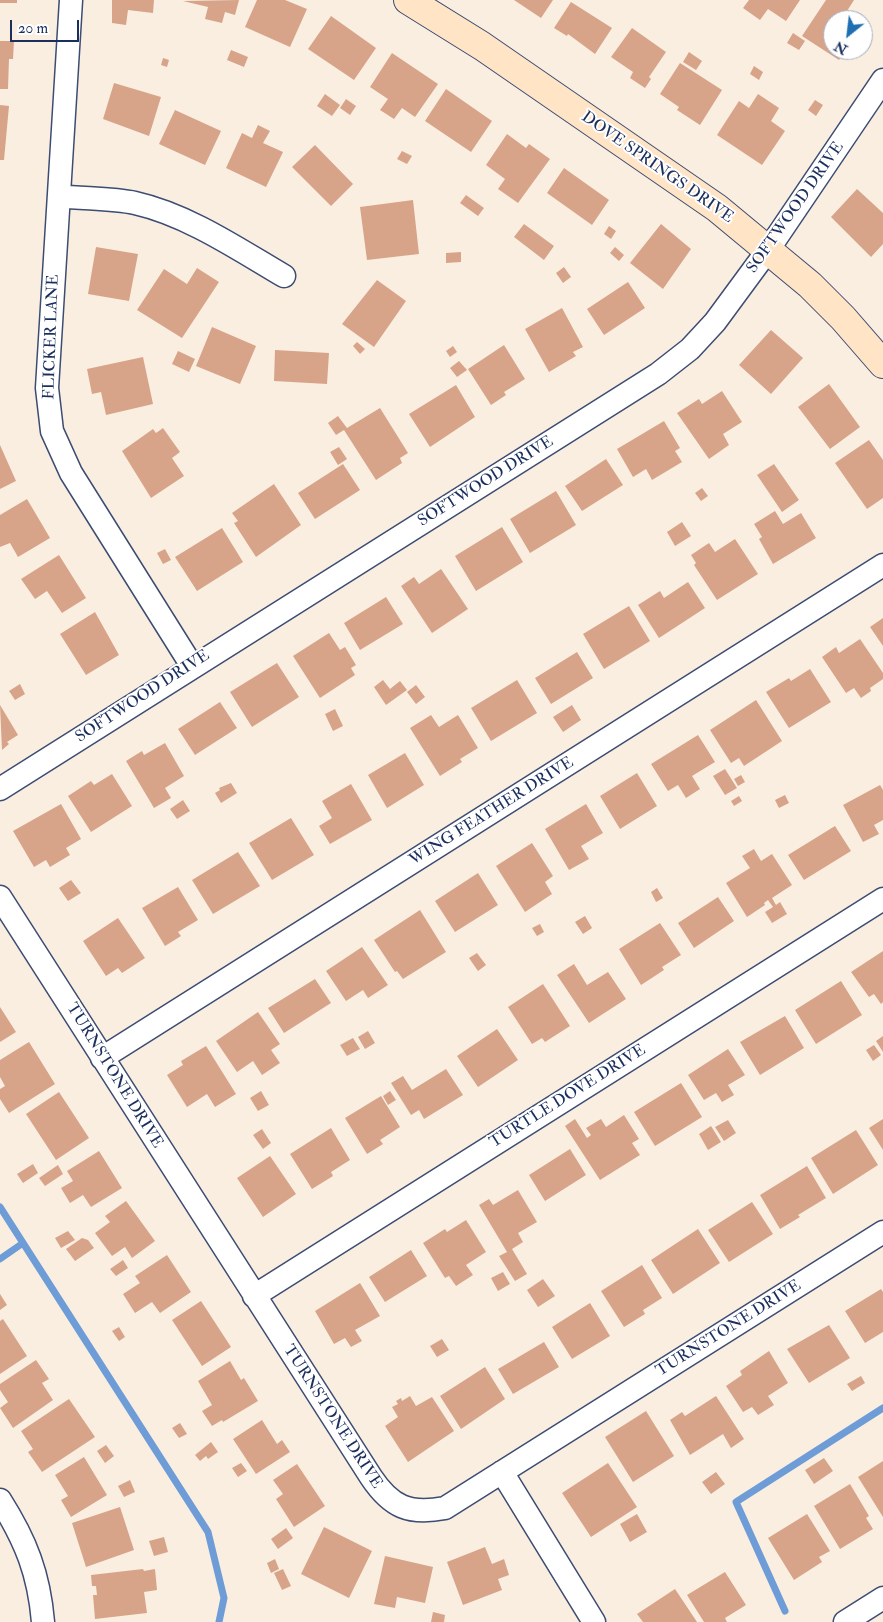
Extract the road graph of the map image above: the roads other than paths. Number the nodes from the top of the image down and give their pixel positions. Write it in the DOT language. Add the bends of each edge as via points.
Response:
graph roads {
  1 [pos="71,0"];
  2 [pos="408,0"];
  3 [pos="883,80"];
  4 [pos="59,196"];
  5 [pos="768,250"];
  6 [pos="284,276"];
  7 [pos="883,364"];
  8 [pos="883,565"];
  9 [pos="192,666"];
  10 [pos="0,788"];
  11 [pos="0,897"];
  12 [pos="883,899"];
  13 [pos="102,1058"];
  14 [pos="883,1232"];
  15 [pos="254,1296"];
  16 [pos="502,1472"];
  17 [pos="0,1500"];
  18 [pos="883,1598"];
  19 [pos="43,1622"];
  20 [pos="594,1622"];
  21 [pos="845,1622"];
  1 -- 4 [label="street, FLICKER LANE"];
  2 -- 5 [label="street, DOVE SPRINGS DRIVE" via="482,46 717,208"];
  3 -- 5 [label="street, SOFTWOOD DRIVE"];
  4 -- 6 [label="street" via="136,203 208,232"];
  4 -- 9 [label="street, FLICKER LANE" via="46,388 52,431 71,474"];
  5 -- 7 [label="street, DOVE SPRINGS DRIVE" via="810,285"];
  5 -- 9 [label="street, SOFTWOOD DRIVE" via="715,322 690,350 658,374"];
  8 -- 13 [label="street, WING FEATHER DRIVE"];
  9 -- 10 [label="street, SOFTWOOD DRIVE"];
  11 -- 13 [label="street, TURNSTONE DRIVE"];
  12 -- 15 [label="street, TURTLE DOVE DRIVE"];
  13 -- 15 [label="street, TURNSTONE DRIVE"];
  14 -- 16 [label="street, TURNSTONE DRIVE"];
  15 -- 16 [label="street, TURNSTONE DRIVE" via="382,1493 394,1503 409,1510 445,1508"];
  16 -- 20 [label="street"];
  17 -- 19 [label="street" via="19,1530 30,1556 40,1592"];
  18 -- 21 [label="street"];
}
